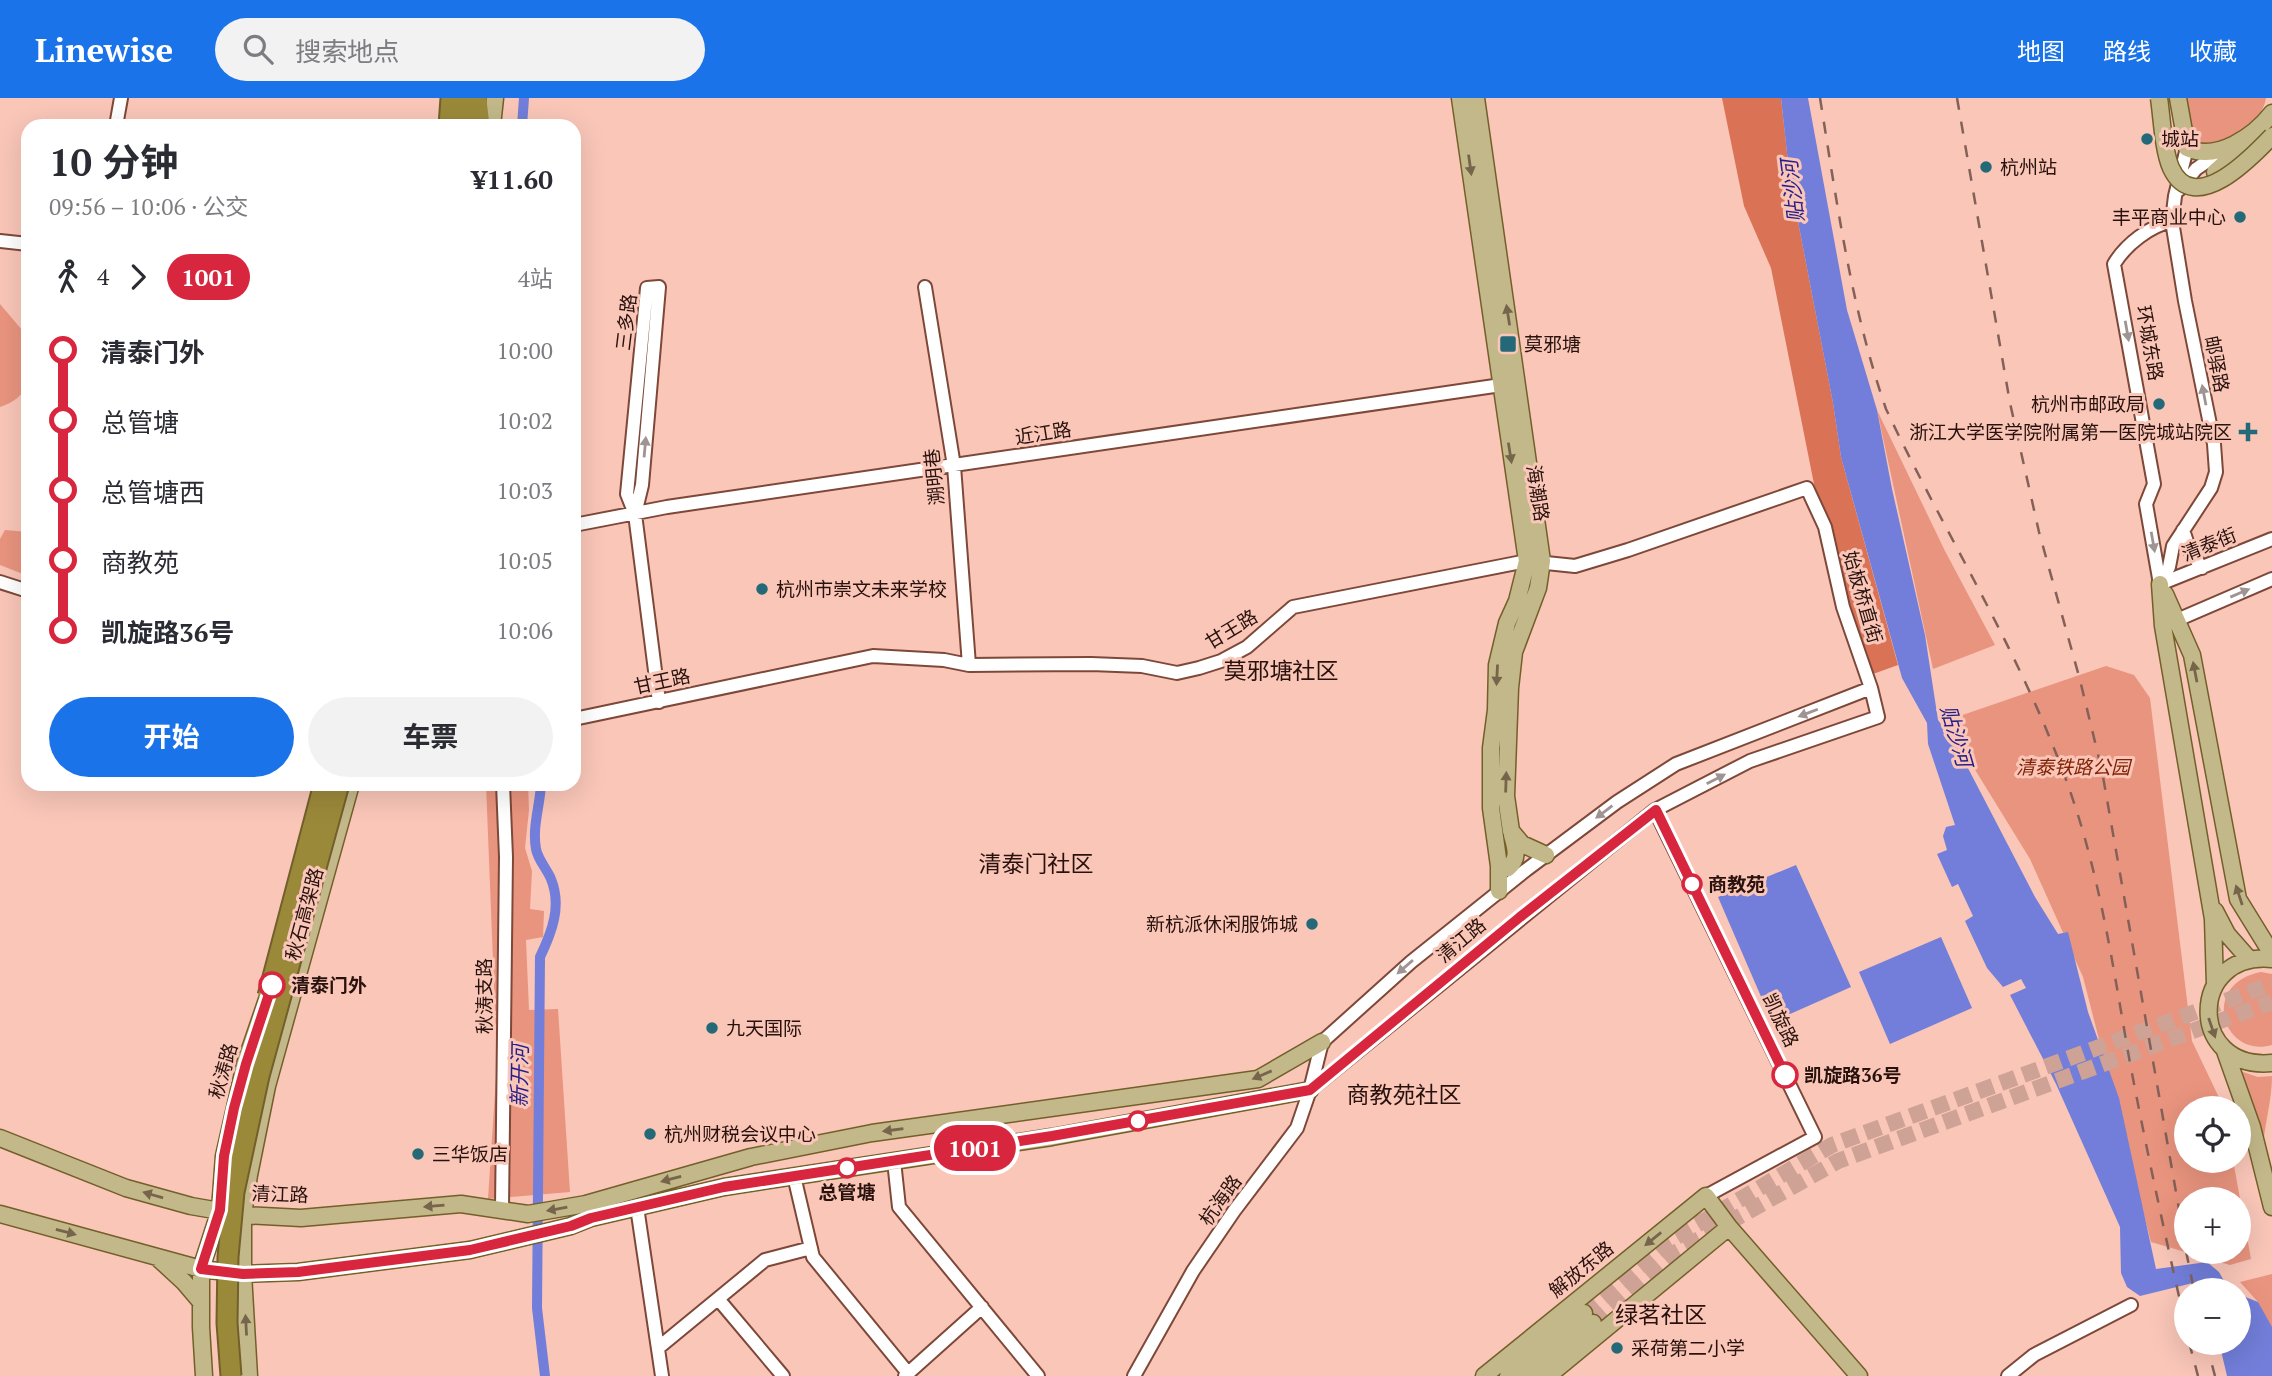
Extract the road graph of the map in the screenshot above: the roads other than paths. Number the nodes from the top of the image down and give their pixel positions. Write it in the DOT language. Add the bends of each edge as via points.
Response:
graph roads {
  1 [pos="121,98"];
  2 [pos="445,98"];
  3 [pos="451,98"];
  4 [pos="1460,98"];
  5 [pos="1476,98"];
  6 [pos="2159,98"];
  7 [pos="2178,98"];
  8 [pos="479,99"];
  9 [pos="117,119"];
  10 [pos="446,119"];
  11 [pos="447,119"];
  12 [pos="468,119"];
  13 [pos="476,119"];
  14 [pos="480,119"];
  15 [pos="489,119"];
  16 [pos="2270,124"];
  17 [pos="2187,148"];
  18 [pos="2225,148"];
  19 [pos="2215,172"];
  20 [pos="2175,196"];
  21 [pos="2172,222"];
  22 [pos="0,241"];
  23 [pos="21,243"];
  24 [pos="925,287"];
  25 [pos="1518,383"];
  26 [pos="1500,386"];
  27 [pos="954,466"];
  28 [pos="1807,488"];
  29 [pos="635,514"];
  30 [pos="581,524"];
  31 [pos="2183,530"];
  32 [pos="2272,539"];
  33 [pos="1535,561"];
  34 [pos="2202,568"];
  35 [pos="2272,579"];
  36 [pos="0,582"];
  37 [pos="2160,584"];
  38 [pos="21,589"];
  39 [pos="2170,623"];
  40 [pos="969,665"];
  41 [pos="1871,688"];
  42 [pos="659,702"];
  43 [pos="1878,717"];
  44 [pos="581,718"];
  45 [pos="316,791"];
  46 [pos="322,791"];
  47 [pos="329,791"];
  48 [pos="338,791"];
  49 [pos="347,791"];
  50 [pos="347,791"];
  51 [pos="503,791"];
  52 [pos="1656,810"];
  53 [pos="1511,831"];
  54 [pos="1546,855"];
  55 [pos="1499,866"];
  56 [pos="2207,889"];
  57 [pos="1499,891"];
  58 [pos="300,930"];
  59 [pos="2272,956"];
  60 [pos="2249,958"];
  61 [pos="2214,985"];
  62 [pos="266,1002"];
  63 [pos="1322,1042"];
  64 [pos="2225,1051"];
  65 [pos="2272,1063"];
  66 [pos="1310,1090"];
  67 [pos="0,1138"];
  68 [pos="894,1161"];
  69 [pos="794,1176"];
  70 [pos="1706,1196"];
  71 [pos="637,1207"];
  72 [pos="2272,1207"];
  73 [pos="502,1209"];
  74 [pos="220,1210"];
  75 [pos="588,1211"];
  76 [pos="0,1214"];
  77 [pos="243,1214"];
  78 [pos="1729,1227"];
  79 [pos="811,1248"];
  80 [pos="156,1256"];
  81 [pos="201,1269"];
  82 [pos="243,1274"];
  83 [pos="719,1300"];
  84 [pos="201,1302"];
  85 [pos="2131,1305"];
  86 [pos="982,1307"];
  87 [pos="658,1348"];
  88 [pos="907,1375"];
  89 [pos="204,1376"];
  90 [pos="219,1376"];
  91 [pos="231,1376"];
  92 [pos="249,1376"];
  93 [pos="662,1376"];
  94 [pos="783,1376"];
  95 [pos="1038,1376"];
  96 [pos="1135,1376"];
  97 [pos="1484,1376"];
  98 [pos="1508,1376"];
  99 [pos="1529,1376"];
  100 [pos="1548,1376"];
  101 [pos="1859,1376"];
  102 [pos="2008,1376"];
  1 -- 9 [label="street"];
  2 -- 10 [label="main road"];
  3 -- 11 [label="highway"];
  4 -- 26 [label="main road, 海潮路, one-way"];
  25 -- 5 [label="main road, 海潮路, one-way"];
  6 -- 16 [label="main road, bridge" via="2172,168 2193,186 2212,185 2247,162"];
  7 -- 17 [label="main road"];
  8 -- 12 [label="highway"];
  8 -- 13 [label="main road"];
  8 -- 14 [label="highway"];
  8 -- 15 [label="main road"];
  16 -- 18 [label="main road"];
  16 -- 19 [label="main road"];
  17 -- 18 [label="main road" via="2204,153"];
  17 -- 20 [label="street, 邮驿路"];
  18 -- 20 [label="street" via="2196,169"];
  20 -- 21 [label="street, 邮驿路"];
  31 -- 21 [label="street, 邮驿路, one-way" via="2211,488 2216,472"];
  21 -- 37 [label="street, 环城东路, one-way" via="2158,224 2122,251 2114,264 2154,484 2146,504"];
  22 -- 23 [label="street"];
  24 -- 27 [label="street, 溯明巷"];
  25 -- 26 [label="street, 近江路"];
  25 -- 33 [label="main road, 海潮路"];
  26 -- 27 [label="street, 近江路"];
  26 -- 33 [label="main road, 海潮路, one-way"];
  27 -- 29 [label="street, 近江路"];
  27 -- 40 [label="street, 溯明巷"];
  28 -- 33 [label="street, 甘王路" via="1575,566"];
  28 -- 41 [label="street, 始板桥直街" via="1825,527 1843,607"];
  29 -- 29 [label="street, 三多路, one-way" via="642,485 659,287 647,288 627,494"];
  29 -- 30 [label="street, 近江路"];
  29 -- 42 [label="street, 三多路"];
  31 -- 34 [label="street"];
  31 -- 37 [label="street, 邮驿路"];
  32 -- 34 [label="street, 清泰街"];
  33 -- 40 [label="street, 甘王路" via="1293,607 1222,662 1177,673 1091,664"];
  53 -- 33 [label="main road, 海潮路, one-way" via="1506,796 1510,688 1514,652 1538,588"];
  33 -- 55 [label="main road, 海潮路, one-way" via="1507,623 1497,665 1491,808"];
  34 -- 37 [label="street, 清泰街"];
  39 -- 35 [label="street, one-way"];
  36 -- 38 [label="street"];
  37 -- 39 [label="main road, 环城东路"];
  39 -- 56 [label="main road, 环城东路"];
  59 -- 39 [label="main road, 环城东路, one-way" via="2238,899 2192,655"];
  40 -- 42 [label="street, 甘王路" via="873,656"];
  41 -- 43 [label="street, 始板桥直街"];
  41 -- 54 [label="street, 清江路, one-way" via="1676,764"];
  42 -- 44 [label="street, 甘王路"];
  52 -- 43 [label="street, 清江路, one-way" via="1750,761"];
  45 -- 62 [label="highway, bridge" via="272,961"];
  46 -- 62 [label="highway, 秋石高架路, bridge"];
  47 -- 74 [label="main road, 秋涛路" via="292,925 246,1064 224,1156"];
  48 -- 58 [label="highway, 秋石高架路, bridge"];
  49 -- 58 [label="highway, bridge" via="324,873"];
  50 -- 77 [label="main road" via="267,1086"];
  51 -- 73 [label="street, 秋涛支路"];
  52 -- 66 [label="street, 清江路"];
  52 -- 70 [label="street, 凯旋路" via="1815,1137"];
  53 -- 54 [label="main road" via="1522,844"];
  53 -- 55 [label="main road, 海潮路" via="1516,860 1508,868"];
  54 -- 57 [label="street, 清江路"];
  55 -- 57 [label="main road, 海潮路"];
  56 -- 60 [label="main road" via="2227,934"];
  56 -- 61 [label="main road" via="2213,919"];
  57 -- 63 [label="street, 清江路, one-way"];
  58 -- 91 [label="highway, 秋石高架路, bridge" via="259,1076 234,1192 228,1257"];
  59 -- 60 [label="main road"];
  60 -- 61 [label="main road" via="2223,973"];
  61 -- 64 [label="main road, one-way" via="2208,1001 2210,1028"];
  62 -- 90 [label="highway, 秋石高架路" via="222,1191 216,1301"];
  63 -- 66 [label="street, 杭海路"];
  63 -- 75 [label="main road, 清江路, one-way" via="1258,1079 872,1133 751,1157"];
  64 -- 65 [label="main road" via="2257,1065"];
  64 -- 72 [label="main road" via="2252,1127"];
  66 -- 68 [label="main road, 清江路"];
  66 -- 96 [label="street, 杭海路" via="1297,1128 1193,1271"];
  74 -- 67 [label="main road, 清江路, one-way" via="126,1188"];
  68 -- 69 [label="main road, 清江路"];
  68 -- 86 [label="street" via="899,1207"];
  69 -- 71 [label="main road, 清江路"];
  69 -- 79 [label="street"];
  70 -- 78 [label="main road"];
  70 -- 97 [label="main road, 解放东路, one-way"];
  71 -- 75 [label="main road, 清江路"];
  71 -- 87 [label="street"];
  75 -- 73 [label="main road, 清江路, one-way" via="528,1214"];
  73 -- 77 [label="main road, 清江路, one-way" via="461,1204 301,1218"];
  74 -- 77 [label="main road, 清江路"];
  74 -- 81 [label="main road, 秋涛路"];
  75 -- 82 [label="main road" via="571,1226 470,1250 298,1272"];
  76 -- 80 [label="main road, one-way"];
  77 -- 82 [label="main road"];
  78 -- 100 [label="main road"];
  78 -- 101 [label="main road"];
  79 -- 83 [label="street" via="765,1260"];
  79 -- 88 [label="street" via="813,1257"];
  80 -- 81 [label="main road"];
  80 -- 84 [label="main road"];
  81 -- 82 [label="main road"];
  81 -- 84 [label="main road, 秋涛路"];
  92 -- 82 [label="main road, one-way"];
  83 -- 87 [label="street"];
  83 -- 94 [label="street"];
  84 -- 89 [label="main road, 秋涛路"];
  85 -- 102 [label="street" via="2034,1355"];
  86 -- 88 [label="street"];
  86 -- 95 [label="street"];
  87 -- 93 [label="street"];
  98 -- 99 [label="main road, 解放东路" via="1588,1318"];
}
